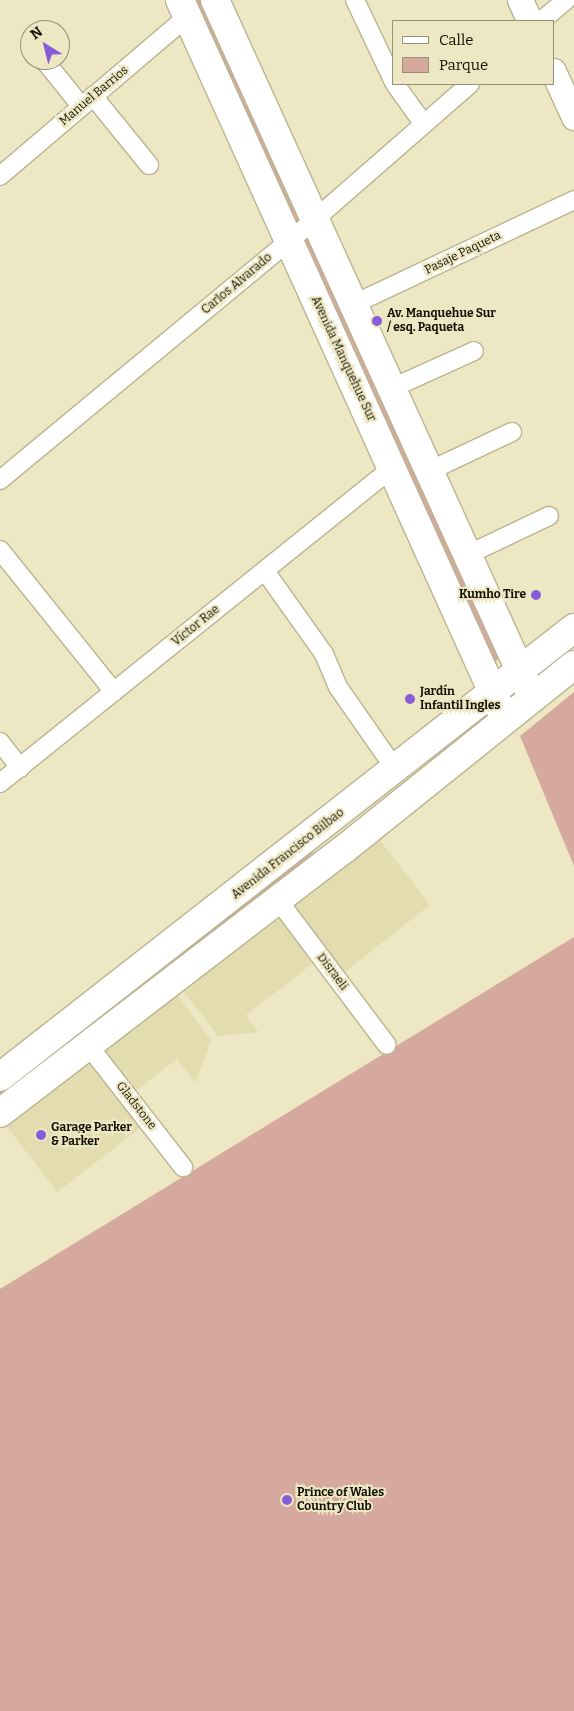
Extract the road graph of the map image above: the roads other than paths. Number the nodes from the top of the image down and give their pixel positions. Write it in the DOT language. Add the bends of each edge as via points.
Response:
graph roads {
  1 [pos="215,0"];
  2 [pos="355,0"];
  3 [pos="520,0"];
  4 [pos="566,0"];
  5 [pos="184,8"];
  6 [pos="530,20"];
  7 [pos="542,20"];
  8 [pos="54,70"];
  9 [pos="554,73"];
  10 [pos="392,78"];
  11 [pos="396,85"];
  12 [pos="469,85"];
  13 [pos="87,101"];
  14 [pos="574,118"];
  15 [pos="423,123"];
  16 [pos="149,165"];
  17 [pos="0,176"];
  18 [pos="574,200"];
  19 [pos="314,220"];
  20 [pos="289,241"];
  21 [pos="352,306"];
  22 [pos="474,351"];
  23 [pos="390,389"];
  24 [pos="512,432"];
  25 [pos="392,468"];
  26 [pos="427,472"];
  27 [pos="0,480"];
  28 [pos="549,516"];
  29 [pos="0,550"];
  30 [pos="465,556"];
  31 [pos="265,571"];
  32 [pos="574,628"];
  33 [pos="574,665"];
  34 [pos="519,672"];
  35 [pos="114,692"];
  36 [pos="493,693"];
  37 [pos="532,698"];
  38 [pos="505,719"];
  39 [pos="0,742"];
  40 [pos="20,768"];
  41 [pos="396,770"];
  42 [pos="0,783"];
  43 [pos="278,900"];
  44 [pos="88,1045"];
  45 [pos="386,1045"];
  46 [pos="0,1077"];
  47 [pos="0,1114"];
  48 [pos="183,1167"];
  1 -- 19 [label="main road"];
  2 -- 10 [label="street"];
  3 -- 6 [label="main road"];
  4 -- 7 [label="street"];
  5 -- 13 [label="street, Manuel Barrios"];
  5 -- 20 [label="main road, Avenida Manquehue Sur"];
  8 -- 13 [label="street"];
  9 -- 14 [label="main road"];
  11 -- 15 [label="street"];
  12 -- 15 [label="street, Carlos Alvarado"];
  13 -- 16 [label="street"];
  13 -- 17 [label="street, Manuel Barrios"];
  15 -- 19 [label="street, Carlos Alvarado"];
  18 -- 21 [label="street, Pasaje Paqueta"];
  19 -- 20 [label="street, Carlos Alvarado"];
  19 -- 21 [label="main road"];
  20 -- 25 [label="main road, Avenida Manquehue Sur"];
  20 -- 27 [label="street, Carlos Alvarado"];
  21 -- 23 [label="main road"];
  22 -- 23 [label="street"];
  23 -- 26 [label="main road"];
  24 -- 26 [label="street"];
  25 -- 31 [label="street, Víctor Rae"];
  25 -- 36 [label="main road, Avenida Manquehue Sur"];
  26 -- 30 [label="main road"];
  28 -- 30 [label="street"];
  29 -- 35 [label="street"];
  30 -- 34 [label="main road"];
  31 -- 35 [label="street, Víctor Rae"];
  31 -- 41 [label="street" via="324,654 338,687"];
  32 -- 34 [label="main road, Avenida Francisco Bilbao"];
  33 -- 37 [label="main road"];
  34 -- 36 [label="main road, Avenida Francisco Bilbao"];
  34 -- 37 [label="main road"];
  35 -- 40 [label="street, Víctor Rae"];
  36 -- 38 [label="main road, Avenida Manquehue Sur"];
  36 -- 41 [label="main road, Avenida Francisco Bilbao"];
  37 -- 38 [label="main road"];
  38 -- 43 [label="main road"];
  39 -- 40 [label="street"];
  40 -- 42 [label="street, Víctor Rae"];
  41 -- 46 [label="main road, Avenida Francisco Bilbao"];
  43 -- 44 [label="main road"];
  43 -- 45 [label="street, Disraeli"];
  44 -- 47 [label="main road"];
  44 -- 48 [label="street, Gladstone"];
}
